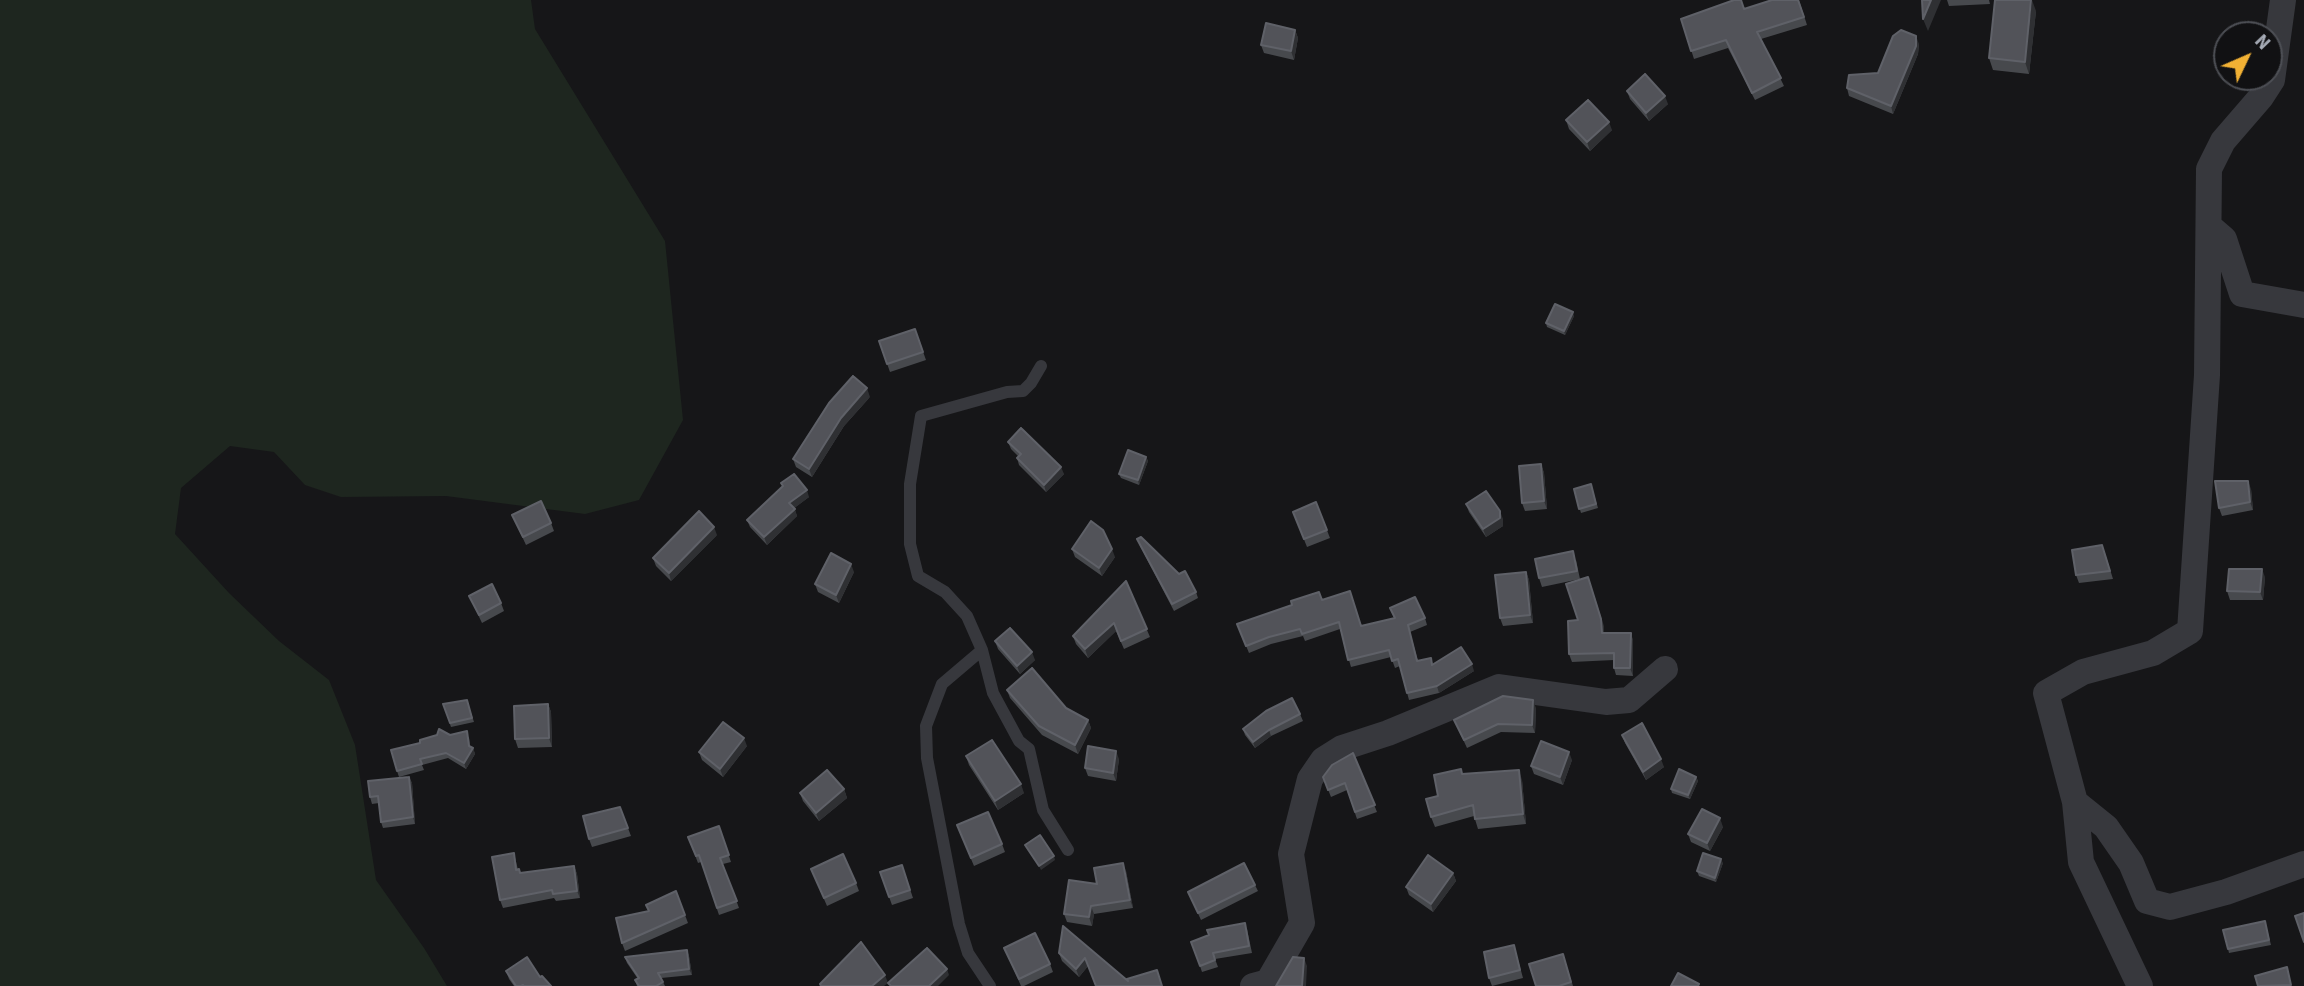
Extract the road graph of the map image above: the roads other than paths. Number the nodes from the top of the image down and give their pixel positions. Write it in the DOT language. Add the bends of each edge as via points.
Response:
graph roads {
  1 [pos="2283,0"];
  2 [pos="2209,226"];
  3 [pos="2304,305"];
  4 [pos="1041,366"];
  5 [pos="982,650"];
  6 [pos="1665,669"];
  7 [pos="2075,802"];
  8 [pos="1068,850"];
  9 [pos="2304,863"];
  10 [pos="990,986"];
  11 [pos="1253,986"];
  12 [pos="2140,986"];
  1 -- 2 [label="street" via="2272,80 2223,141 2209,169"];
  2 -- 3 [label="street" via="2224,239 2242,294"];
  2 -- 7 [label="street" via="2207,375 2190,631 2153,653 2083,672 2046,693"];
  4 -- 5 [label="lane" via="1023,391 921,416 909,484 910,544 918,576 945,592 967,616"];
  5 -- 8 [label="lane" via="993,693 1019,741 1029,749 1043,810"];
  5 -- 10 [label="lane" via="942,684 926,737 959,924 968,953"];
  6 -- 11 [label="street" via="1629,700 1606,702 1499,687 1342,748 1323,760 1310,779 1291,854 1302,923 1268,982"];
  7 -- 9 [label="street" via="2106,827 2131,863 2147,901 2170,907"];
  7 -- 12 [label="street" via="2081,862"];
}
